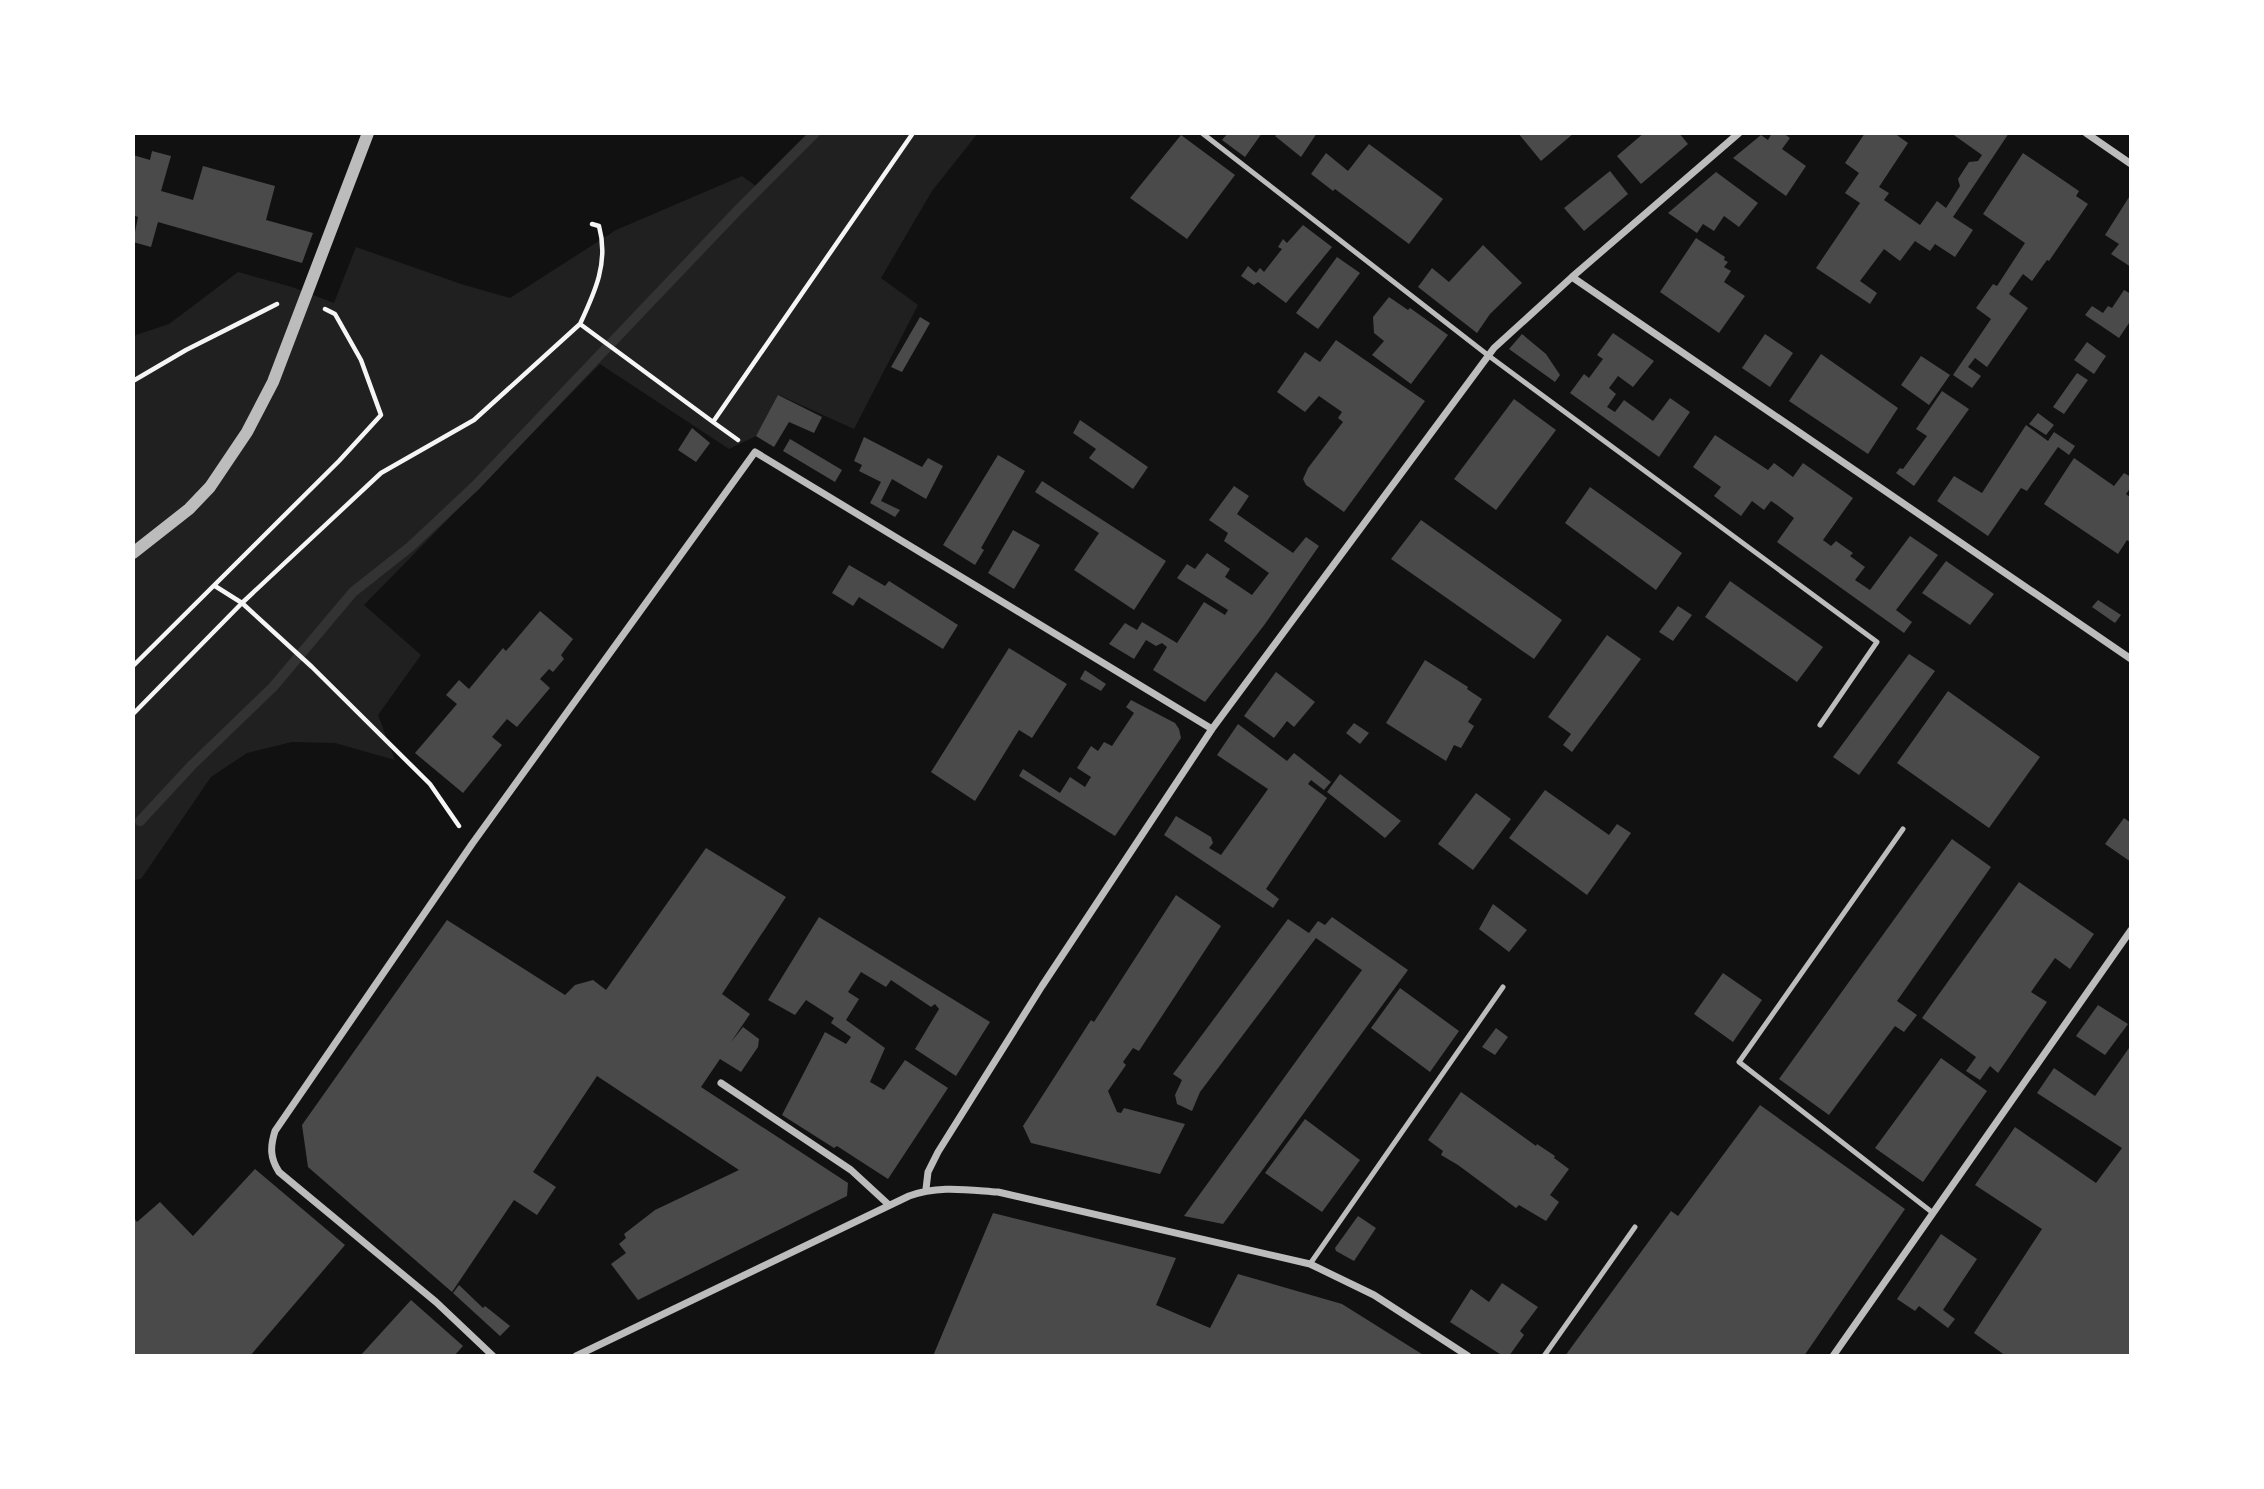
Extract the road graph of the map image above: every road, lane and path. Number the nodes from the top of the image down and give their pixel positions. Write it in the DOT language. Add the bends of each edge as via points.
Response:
graph roads {
  1 [pos="368,133"];
  2 [pos="913,133"];
  3 [pos="1202,133"];
  4 [pos="1738,133"];
  5 [pos="2086,133"];
  6 [pos="2131,164"];
  7 [pos="592,224"];
  8 [pos="1572,277"];
  9 [pos="580,324"];
  10 [pos="1489,356"];
  11 [pos="713,422"];
  12 [pos="755,452"];
  13 [pos="133,553"];
  14 [pos="215,586"];
  15 [pos="242,603"];
  16 [pos="2131,659"];
  17 [pos="133,715"];
  18 [pos="1820,725"];
  19 [pos="1212,729"];
  20 [pos="1903,829"];
  21 [pos="472,844"];
  22 [pos="2131,930"];
  23 [pos="1503,987"];
  24 [pos="720,1083"];
  25 [pos="926,1189"];
  26 [pos="889,1205"];
  27 [pos="1933,1213"];
  28 [pos="1635,1227"];
  29 [pos="1310,1264"];
  30 [pos="494,1356"];
  31 [pos="576,1356"];
  32 [pos="1468,1356"];
  33 [pos="1544,1356"];
  34 [pos="1833,1356"];
  1 -- 13 [label="street" via="273,382 247,432 210,487"];
  2 -- 11 [label="path"];
  3 -- 10 [label="lane"];
  4 -- 8 [label="street"];
  5 -- 6 [label="street"];
  7 -- 9 [label="path" via="599,226 604,243 601,274"];
  8 -- 10 [label="street"];
  8 -- 16 [label="street"];
  9 -- 11 [label="path"];
  9 -- 15 [label="path" via="474,420 381,473"];
  10 -- 18 [label="lane" via="1877,642"];
  10 -- 19 [label="street"];
  11 -- 12 [label="path"];
  12 -- 19 [label="street"];
  12 -- 21 [label="street"];
  14 -- 15 [label="path"];
  15 -- 17 [label="path"];
  15 -- 21 [label="path" via="430,784"];
  19 -- 25 [label="street" via="945,1140 928,1172"];
  20 -- 27 [label="lane" via="1739,1062"];
  21 -- 30 [label="street" via="275,1131 271,1145 272,1161 279,1172"];
  22 -- 27 [label="street"];
  23 -- 29 [label="lane"];
  24 -- 26 [label="street" via="852,1170"];
  25 -- 26 [label="street"];
  25 -- 29 [label="street" via="998,1192"];
  26 -- 31 [label="street"];
  27 -- 34 [label="street"];
  28 -- 33 [label="lane"];
  29 -- 32 [label="street" via="1374,1296"];
}
